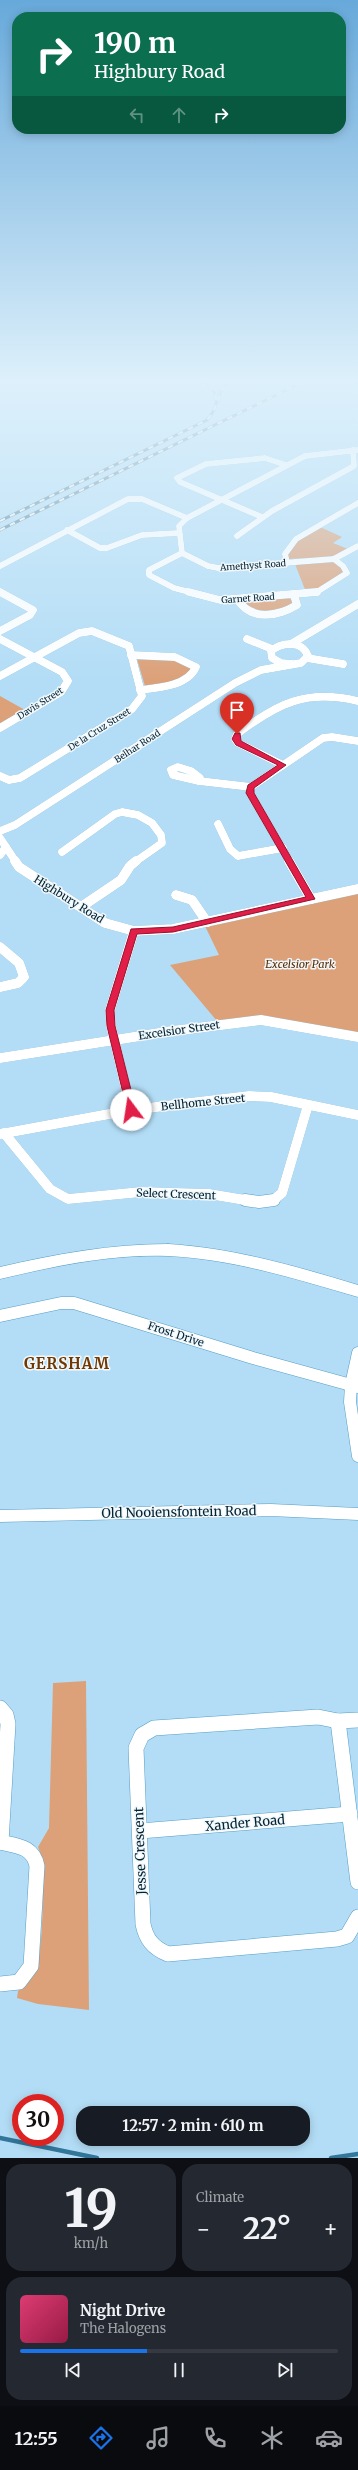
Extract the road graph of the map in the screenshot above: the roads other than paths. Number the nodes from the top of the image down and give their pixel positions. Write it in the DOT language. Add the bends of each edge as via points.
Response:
graph roads {
  1 [pos="178,479"];
  2 [pos="261,479"];
  3 [pos="331,479"];
  4 [pos="222,500"];
  5 [pos="358,503"];
  6 [pos="262,517"];
  7 [pos="187,518"];
  8 [pos="67,530"];
  9 [pos="179,533"];
  10 [pos="237,536"];
  11 [pos="358,546"];
  12 [pos="182,553"];
  13 [pos="334,559"];
  14 [pos="287,563"];
  15 [pos="0,566"];
  16 [pos="0,592"];
  17 [pos="294,595"];
  18 [pos="237,599"];
  19 [pos="358,604"];
  20 [pos="0,631"];
  21 [pos="314,632"];
  22 [pos="247,638"];
  23 [pos="0,639"];
  24 [pos="291,644"];
  25 [pos="303,648"];
  26 [pos="272,649"];
  27 [pos="131,655"];
  28 [pos="34,657"];
  29 [pos="272,658"];
  30 [pos="307,658"];
  31 [pos="291,664"];
  32 [pos="343,664"];
  33 [pos="260,670"];
  34 [pos="0,676"];
  35 [pos="140,690"];
  36 [pos="358,701"];
  37 [pos="0,728"];
  38 [pos="358,741"];
  39 [pos="283,765"];
  40 [pos="0,776"];
  41 [pos="199,781"];
  42 [pos="251,787"];
  43 [pos="218,824"];
  44 [pos="15,825"];
  45 [pos="0,831"];
  46 [pos="4,843"];
  47 [pos="283,848"];
  48 [pos="62,852"];
  49 [pos="0,855"];
  50 [pos="0,860"];
  51 [pos="17,865"];
  52 [pos="358,889"];
  53 [pos="176,895"];
  54 [pos="311,899"];
  55 [pos="81,907"];
  56 [pos="207,922"];
  57 [pos="134,931"];
  58 [pos="0,948"];
  59 [pos="0,987"];
  60 [pos="358,1037"];
  61 [pos="114,1039"];
  62 [pos="0,1058"];
  63 [pos="308,1105"];
  64 [pos="131,1110"];
  65 [pos="358,1115"];
  66 [pos="2,1133"];
  67 [pos="0,1273"];
  68 [pos="358,1291"];
  69 [pos="0,1316"];
  70 [pos="358,1353"];
  71 [pos="354,1386"];
  72 [pos="358,1456"];
  73 [pos="358,1514"];
  74 [pos="0,1516"];
  75 [pos="0,1708"];
  76 [pos="358,1720"];
  77 [pos="338,1721"];
  78 [pos="350,1814"];
  79 [pos="140,1831"];
  80 [pos="0,1842"];
  81 [pos="358,1882"];
  82 [pos="358,1917"];
  83 [pos="0,1984"];
  1 -- 4 [label="street"];
  2 -- 4 [label="street"];
  3 -- 6 [label="street"];
  4 -- 6 [label="street"];
  4 -- 7 [label="street"];
  5 -- 14 [label="street" via="294,540 284,554"];
  6 -- 10 [label="street" via="240,530"];
  7 -- 8 [label="street" via="135,498 128,499"];
  7 -- 9 [label="street" via="180,524"];
  8 -- 9 [label="street" via="100,548 107,548 142,535"];
  8 -- 15 [label="street"];
  9 -- 12 [label="street"];
  11 -- 13 [label="street, Amethyst Road"];
  12 -- 14 [label="street, Amethyst Road" via="212,567"];
  12 -- 18 [label="street, Garnet Road" via="149,570 148,573 174,588 208,599"];
  13 -- 14 [label="street, Amethyst Road"];
  13 -- 17 [label="street, Garnet Road" via="346,570 345,575 319,591"];
  16 -- 20 [label="street" via="33,610 30,615"];
  17 -- 18 [label="street, Garnet Road"];
  17 -- 18 [label="street" via="298,602 296,606 272,616 243,608"];
  19 -- 21 [label="street"];
  21 -- 24 [label="street"];
  21 -- 25 [label="street"];
  22 -- 26 [label="street"];
  23 -- 28 [label="street, Davis Street"];
  24 -- 25 [label="street"];
  24 -- 26 [label="street"];
  25 -- 30 [label="street" via="308,653"];
  26 -- 29 [label="street"];
  27 -- 28 [label="street" via="129,646 86,631"];
  27 -- 35 [label="street"];
  27 -- 35 [label="street" via="161,654 196,667 193,673 175,684"];
  28 -- 34 [label="street"];
  28 -- 37 [label="street, Davis Street" via="62,672 67,679 66,687"];
  29 -- 31 [label="street" via="281,663"];
  29 -- 33 [label="street, Belhar Road"];
  30 -- 31 [label="street, Belhar Road" via="301,663"];
  30 -- 32 [label="street"];
  31 -- 33 [label="street, Belhar Road"];
  33 -- 44 [label="street, Belhar Road" via="224,690"];
  35 -- 40 [label="street, De la Cruz Street" via="142,696 137,705 52,759 18,779 9,780"];
  36 -- 39 [label="street" via="317,695 293,698 236,736 238,743"];
  38 -- 39 [label="street" via="327,737"];
  39 -- 42 [label="street"];
  41 -- 42 [label="street"];
  42 -- 47 [label="street" via="250,793"];
  43 -- 47 [label="street" via="230,849 238,856"];
  44 -- 45 [label="street, Belhar Road"];
  44 -- 46 [label="street"];
  46 -- 49 [label="street"];
  46 -- 51 [label="street, Highbury Road"];
  47 -- 54 [label="street"];
  48 -- 55 [label="street" via="115,814 124,811 133,812 148,821 157,827 160,833 162,843 130,866 121,880"];
  50 -- 51 [label="street, Highbury Road"];
  51 -- 55 [label="street, Highbury Road"];
  52 -- 54 [label="street, Highbury Road"];
  53 -- 56 [label="street" via="188,896 194,900"];
  54 -- 56 [label="street, Highbury Road"];
  55 -- 57 [label="street, Highbury Road" via="105,922"];
  56 -- 57 [label="street, Highbury Road" via="165,930"];
  57 -- 61 [label="street" via="110,1010"];
  58 -- 59 [label="street" via="16,959 22,967 24,977 18,983"];
  60 -- 61 [label="street, Excelsior Street" via="261,1020"];
  61 -- 62 [label="street, Excelsior Street"];
  61 -- 64 [label="street"];
  63 -- 64 [label="street, Bellhome Street" via="271,1097 249,1096"];
  63 -- 65 [label="street, Bellhome Street"];
  63 -- 66 [label="street, Select Crescent" via="282,1193 266,1202 209,1194 141,1192 75,1200 61,1198 32,1170"];
  64 -- 66 [label="street, Bellhome Street"];
  67 -- 68 [label="street" via="86,1255 168,1250 241,1258"];
  69 -- 71 [label="street, Frost Drive" via="61,1303 74,1303"];
  70 -- 71 [label="street"];
  71 -- 72 [label="street" via="350,1402"];
  73 -- 74 [label="street, Old Nooiensfontein Road" via="271,1510"];
  75 -- 80 [label="street" via="6,1715 8,1724"];
  76 -- 77 [label="street, Jesse Crescent"];
  77 -- 78 [label="street"];
  77 -- 79 [label="street, Jesse Crescent" via="318,1717 148,1729 140,1736 136,1748"];
  78 -- 79 [label="street, Xander Road"];
  78 -- 81 [label="street"];
  79 -- 82 [label="street, Jesse Crescent" via="144,1930 149,1942 160,1951 168,1954 337,1939 348,1936"];
  80 -- 83 [label="street" via="27,1847 35,1857 37,1866 31,1966 19,1982"];
}
